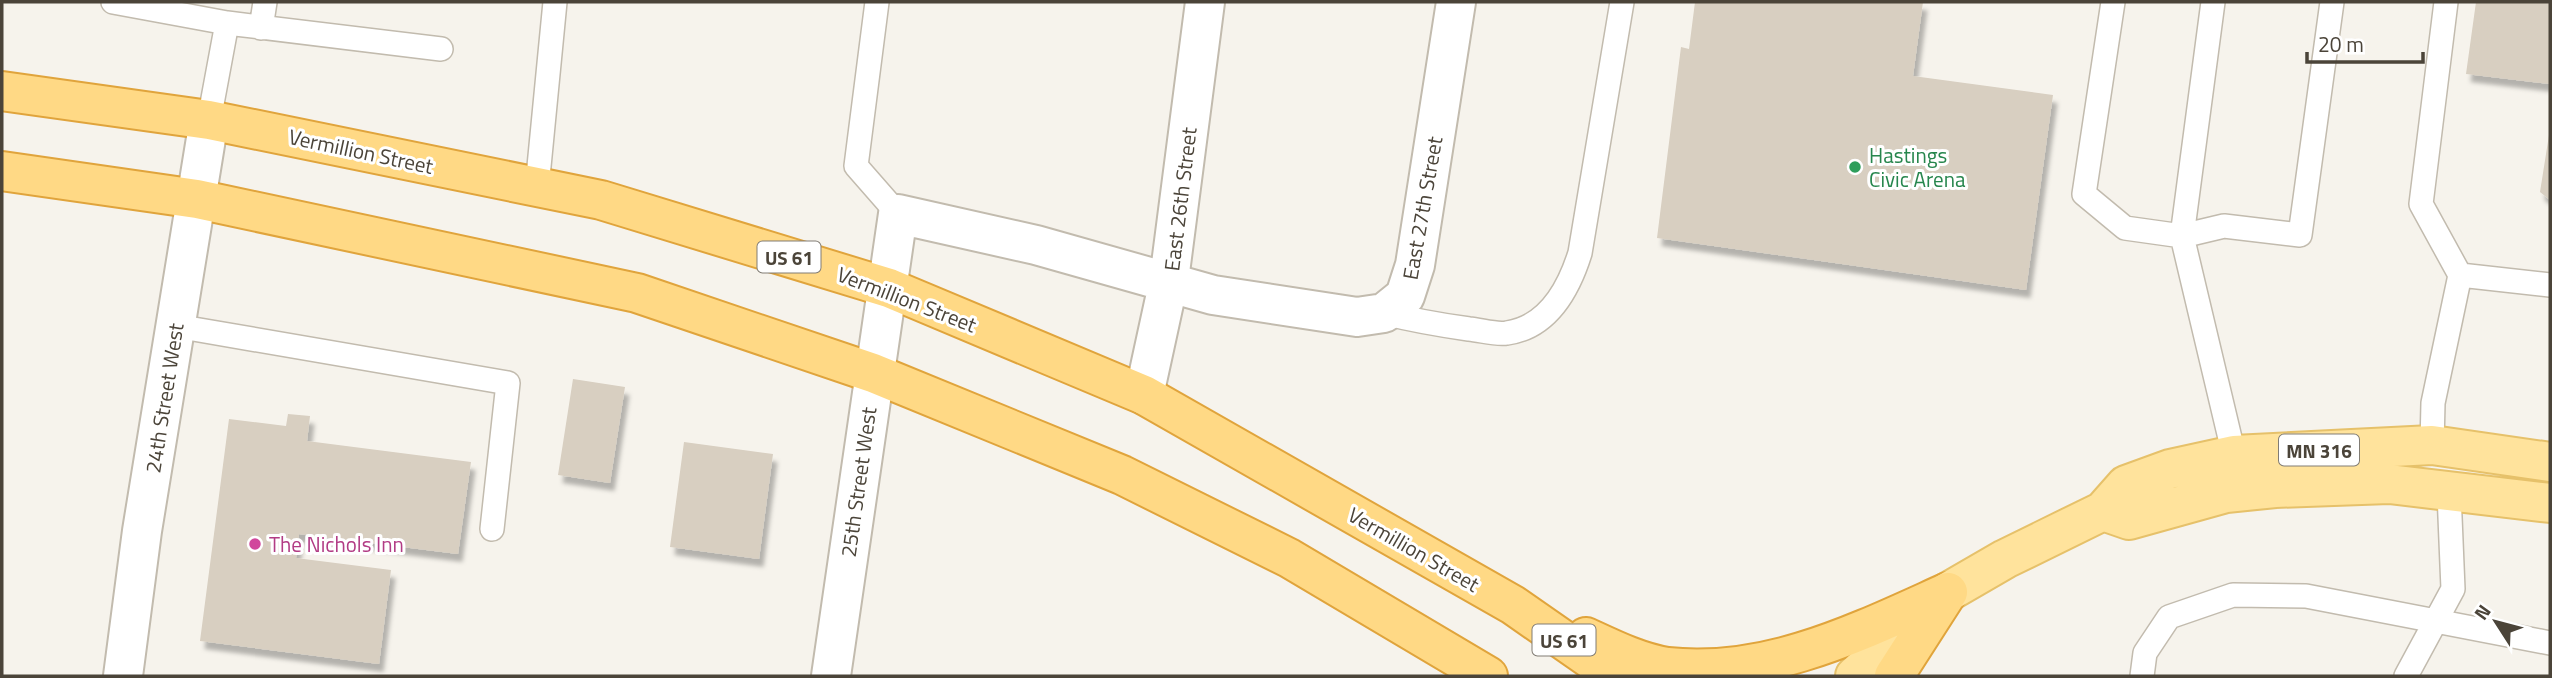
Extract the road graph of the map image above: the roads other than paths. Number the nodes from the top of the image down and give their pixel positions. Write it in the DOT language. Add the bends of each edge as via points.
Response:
graph roads {
  1 [pos="113,2"];
  2 [pos="265,2"];
  3 [pos="555,2"];
  4 [pos="877,2"];
  5 [pos="1205,2"];
  6 [pos="1456,2"];
  7 [pos="1622,2"];
  8 [pos="2113,2"];
  9 [pos="2213,2"];
  10 [pos="2332,2"];
  11 [pos="2446,2"];
  12 [pos="227,23"];
  13 [pos="261,28"];
  14 [pos="442,49"];
  15 [pos="2,91"];
  16 [pos="209,120"];
  17 [pos="2,171"];
  18 [pos="537,187"];
  19 [pos="197,199"];
  20 [pos="898,214"];
  21 [pos="2182,236"];
  22 [pos="2460,275"];
  23 [pos="1169,280"];
  24 [pos="2550,285"];
  25 [pos="889,288"];
  26 [pos="1384,313"];
  27 [pos="176,326"];
  28 [pos="873,373"];
  29 [pos="1144,395"];
  30 [pos="2432,445"];
  31 [pos="2234,455"];
  32 [pos="2550,462"];
  33 [pos="2449,492"];
  34 [pos="2550,503"];
  35 [pos="2103,511"];
  36 [pos="492,529"];
  37 [pos="1948,592"];
  38 [pos="1513,604"];
  39 [pos="2435,624"];
  40 [pos="2550,643"];
  41 [pos="123,676"];
  42 [pos="831,676"];
  43 [pos="1488,676"];
  44 [pos="1615,676"];
  45 [pos="1855,676"];
  46 [pos="1894,676"];
  47 [pos="2142,676"];
  48 [pos="2406,676"];
  1 -- 12 [label="lane"];
  2 -- 13 [label="lane"];
  3 -- 18 [label="lane"];
  4 -- 20 [label="lane" via="856,166"];
  5 -- 23 [label="street, East 26th Street"];
  6 -- 26 [label="street, East 27th Street" via="1415,265 1405,296"];
  7 -- 26 [label="lane" via="1580,253 1571,282 1554,307 1530,325 1507,333"];
  8 -- 21 [label="lane" via="2084,194 2125,228"];
  9 -- 21 [label="lane"];
  10 -- 21 [label="lane" via="2300,235 2224,226"];
  11 -- 22 [label="lane" via="2421,204"];
  12 -- 13 [label="lane"];
  12 -- 16 [label="lane"];
  13 -- 14 [label="lane"];
  15 -- 16 [label="highway, Vermillion Street / US 61"];
  16 -- 18 [label="highway, Vermillion Street / US 61"];
  16 -- 19 [label="street, 24th Street West"];
  17 -- 19 [label="highway"];
  18 -- 25 [label="highway, Vermillion Street / US 61" via="601,200"];
  19 -- 27 [label="street, 24th Street West"];
  19 -- 28 [label="highway" via="637,293"];
  20 -- 23 [label="street"];
  20 -- 25 [label="street, 25th Street West"];
  21 -- 31 [label="lane"];
  22 -- 24 [label="lane"];
  22 -- 30 [label="lane" via="2434,403"];
  23 -- 26 [label="street" via="1213,295 1357,317"];
  23 -- 29 [label="street, East 26th Street"];
  25 -- 28 [label="street, 25th Street West"];
  25 -- 29 [label="highway, Vermillion Street / US 61"];
  27 -- 36 [label="lane" via="508,383"];
  27 -- 41 [label="street, 24th Street West"];
  28 -- 42 [label="street, 25th Street West"];
  28 -- 43 [label="highway" via="1134,481 1289,558"];
  29 -- 38 [label="highway, Vermillion Street / US 61"];
  30 -- 31 [label="main road, MN 316"];
  30 -- 32 [label="main road, MN 316"];
  31 -- 35 [label="main road, MN 316" via="2170,469 2126,485"];
  33 -- 34 [label="main road, MN 316"];
  33 -- 35 [label="main road, MN 316" via="2389,484 2275,488 2227,493 2129,520"];
  33 -- 39 [label="lane" via="2454,589"];
  35 -- 37 [label="main road, MN 316"];
  37 -- 38 [label="highway" via="1781,664 1704,672 1627,656"];
  37 -- 45 [label="main road, MN 316"];
  37 -- 46 [label="highway"];
  38 -- 44 [label="highway, Vermillion Street / US 61"];
  39 -- 40 [label="lane"];
  39 -- 47 [label="lane" via="2306,596 2233,595 2169,617 2145,653"];
  39 -- 48 [label="lane"];
}
